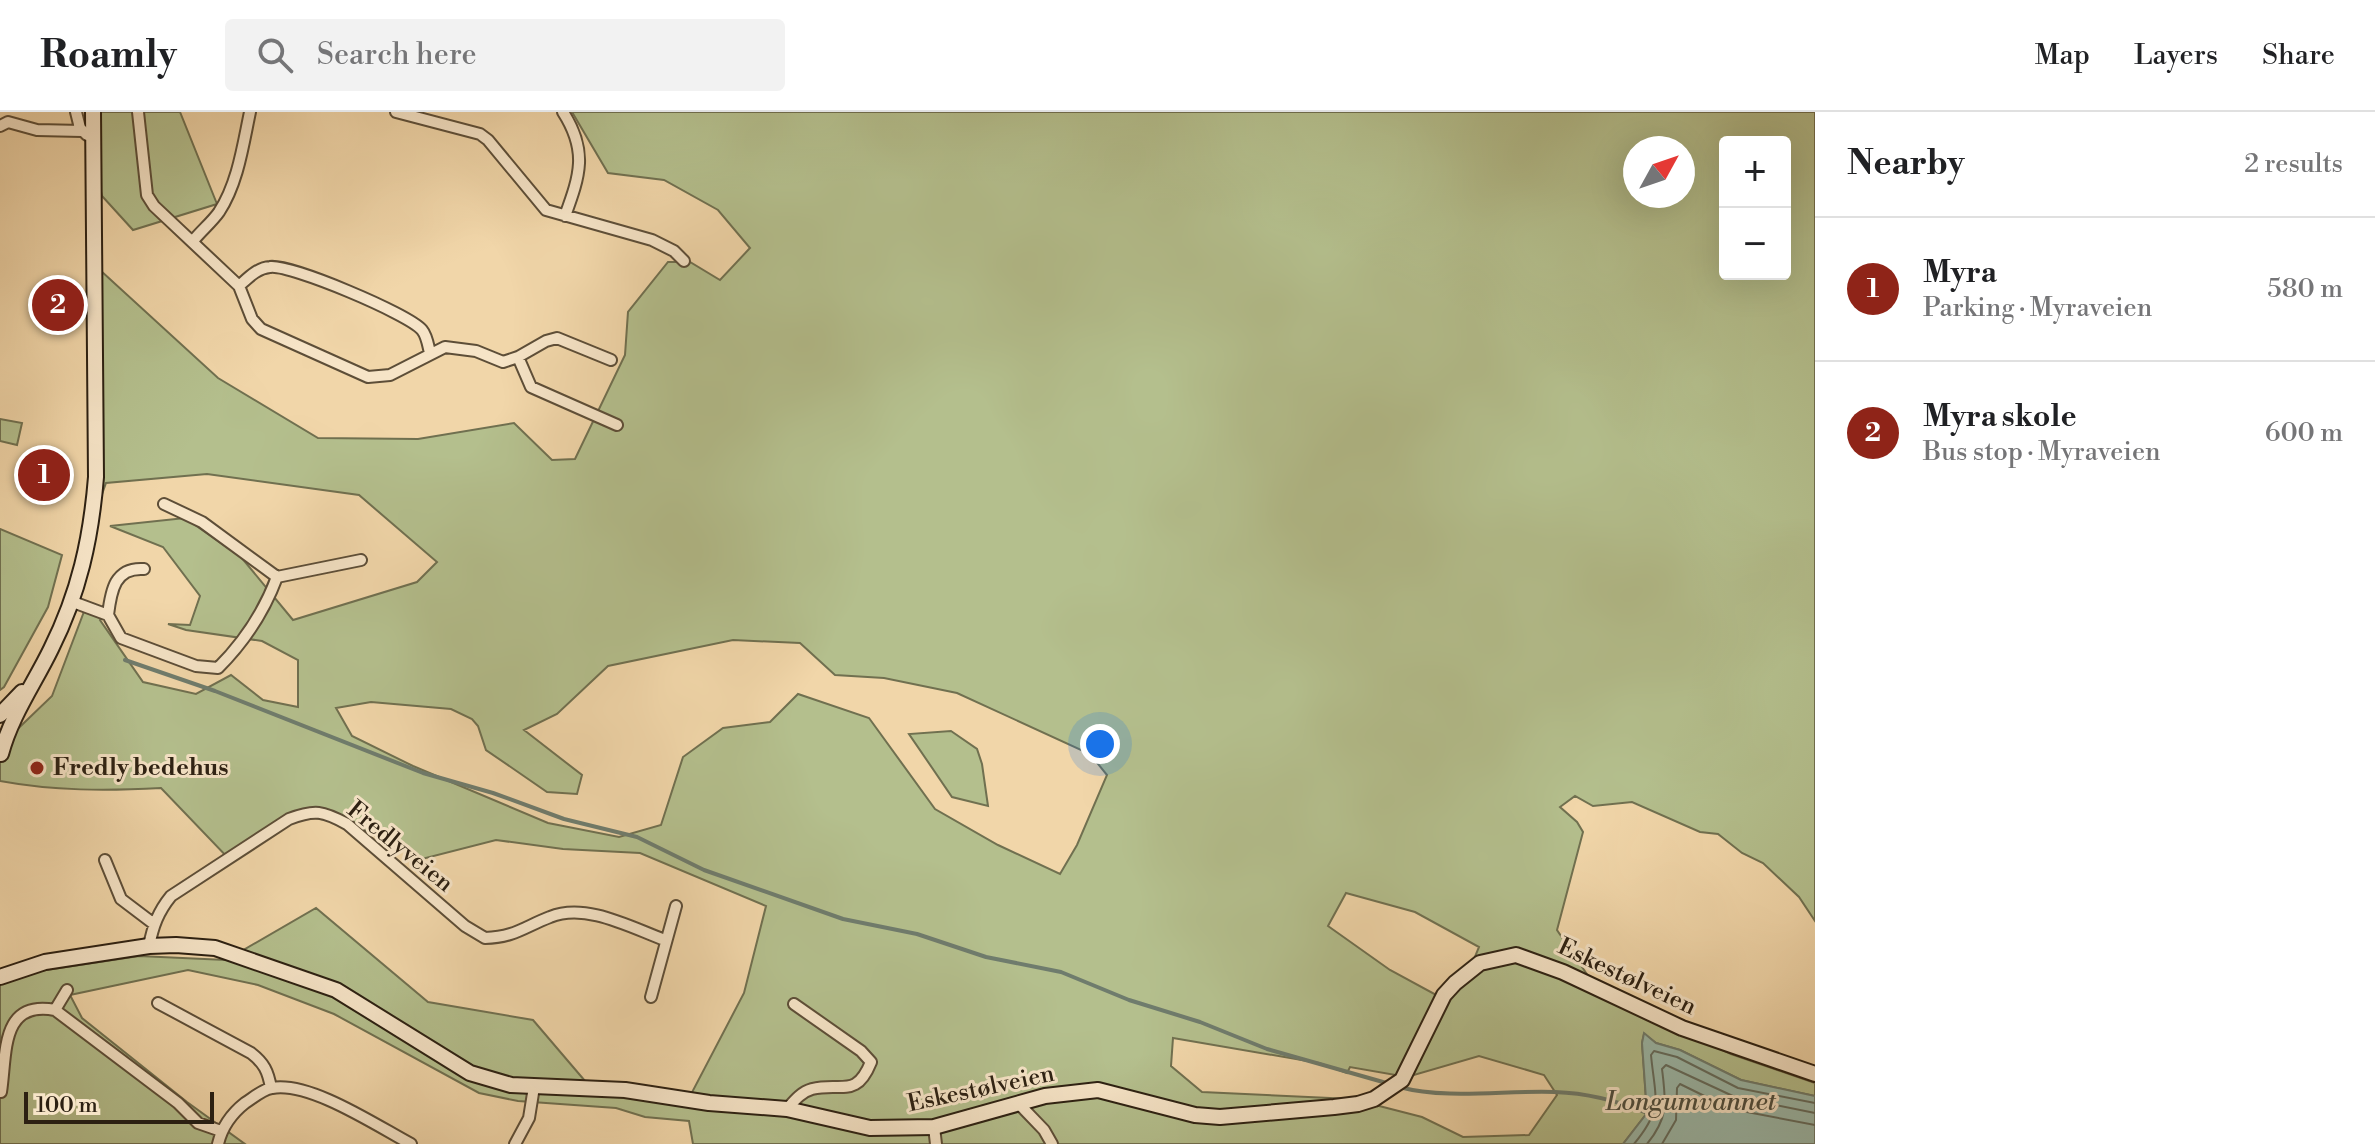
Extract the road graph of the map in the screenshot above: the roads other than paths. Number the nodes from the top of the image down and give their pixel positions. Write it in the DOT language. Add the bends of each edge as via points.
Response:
graph roads {
  1 [pos="76,112"];
  2 [pos="93,112"];
  3 [pos="138,112"];
  4 [pos="250,112"];
  5 [pos="396,112"];
  6 [pos="563,112"];
  7 [pos="0,126"];
  8 [pos="88,134"];
  9 [pos="565,216"];
  10 [pos="193,241"];
  11 [pos="684,261"];
  12 [pos="239,286"];
  13 [pos="430,353"];
  14 [pos="518,357"];
  15 [pos="611,360"];
  16 [pos="617,425"];
  17 [pos="164,504"];
  18 [pos="361,560"];
  19 [pos="144,569"];
  20 [pos="277,577"];
  21 [pos="73,602"];
  22 [pos="108,615"];
  23 [pos="33,680"];
  24 [pos="0,715"];
  25 [pos="0,755"];
  26 [pos="105,860"];
  27 [pos="676,906"];
  28 [pos="154,924"];
  29 [pos="665,940"];
  30 [pos="149,946"];
  31 [pos="0,977"];
  32 [pos="67,990"];
  33 [pos="651,997"];
  34 [pos="158,1003"];
  35 [pos="794,1004"];
  36 [pos="55,1010"];
  37 [pos="1815,1074"];
  38 [pos="534,1087"];
  39 [pos="271,1088"];
  40 [pos="1,1092"];
  41 [pos="1019,1104"];
  42 [pos="787,1109"];
  43 [pos="934,1127"];
  44 [pos="221,1131"];
  45 [pos="218,1144"];
  46 [pos="411,1144"];
  47 [pos="515,1144"];
  48 [pos="936,1144"];
  49 [pos="1052,1144"];
  1 -- 8 [label="street"];
  2 -- 8 [label="main road"];
  3 -- 10 [label="street" via="147,195"];
  4 -- 10 [label="street" via="227,197"];
  5 -- 9 [label="street" via="480,134 536,201"];
  6 -- 9 [label="street" via="580,153 577,184"];
  7 -- 8 [label="street" via="8,122"];
  8 -- 21 [label="main road" via="96,477 88,549"];
  9 -- 11 [label="street" via="652,240"];
  10 -- 12 [label="street"];
  12 -- 13 [label="street" via="259,269 289,269 414,322 425,332"];
  12 -- 13 [label="street" via="261,329 368,377 390,375"];
  13 -- 14 [label="street" via="458,347 503,362"];
  14 -- 15 [label="street" via="557,338"];
  14 -- 16 [label="street" via="531,387"];
  17 -- 20 [label="street" via="202,522"];
  18 -- 20 [label="street"];
  19 -- 22 [label="street" via="120,575"];
  20 -- 22 [label="street" via="266,606 238,649 218,668 196,666 121,638"];
  21 -- 22 [label="street"];
  21 -- 23 [label="main road"];
  23 -- 24 [label="main road"];
  23 -- 25 [label="main road"];
  26 -- 28 [label="street" via="121,899"];
  27 -- 29 [label="street"];
  28 -- 29 [label="street, Fredlyveien" via="171,896 289,819 310,811 347,824 485,938 522,932 571,912"];
  28 -- 30 [label="street, Fredlyveien"];
  29 -- 33 [label="street"];
  30 -- 31 [label="main road, Eskestølveien" via="45,962"];
  30 -- 38 [label="main road, Eskestølveien" via="215,948 309,979 357,1002 470,1073"];
  32 -- 36 [label="street"];
  34 -- 39 [label="street" via="251,1053 268,1072"];
  35 -- 42 [label="street" via="871,1062 864,1078 850,1088 811,1089"];
  36 -- 40 [label="street" via="37,1007 21,1012 12,1023"];
  36 -- 44 [label="street" via="198,1123"];
  37 -- 41 [label="main road, Eskestølveien" via="1682,1028 1516,955 1480,963 1455,983 1402,1080 1358,1104 1234,1117 1195,1115 1098,1090"];
  38 -- 42 [label="main road, Eskestølveien" via="625,1090"];
  38 -- 47 [label="street" via="529,1118"];
  39 -- 44 [label="street" via="236,1111"];
  39 -- 46 [label="street" via="318,1095"];
  41 -- 43 [label="main road, Eskestølveien"];
  41 -- 49 [label="street"];
  42 -- 43 [label="main road, Eskestølveien" via="870,1128"];
  43 -- 48 [label="street"];
  44 -- 45 [label="street"];
}
